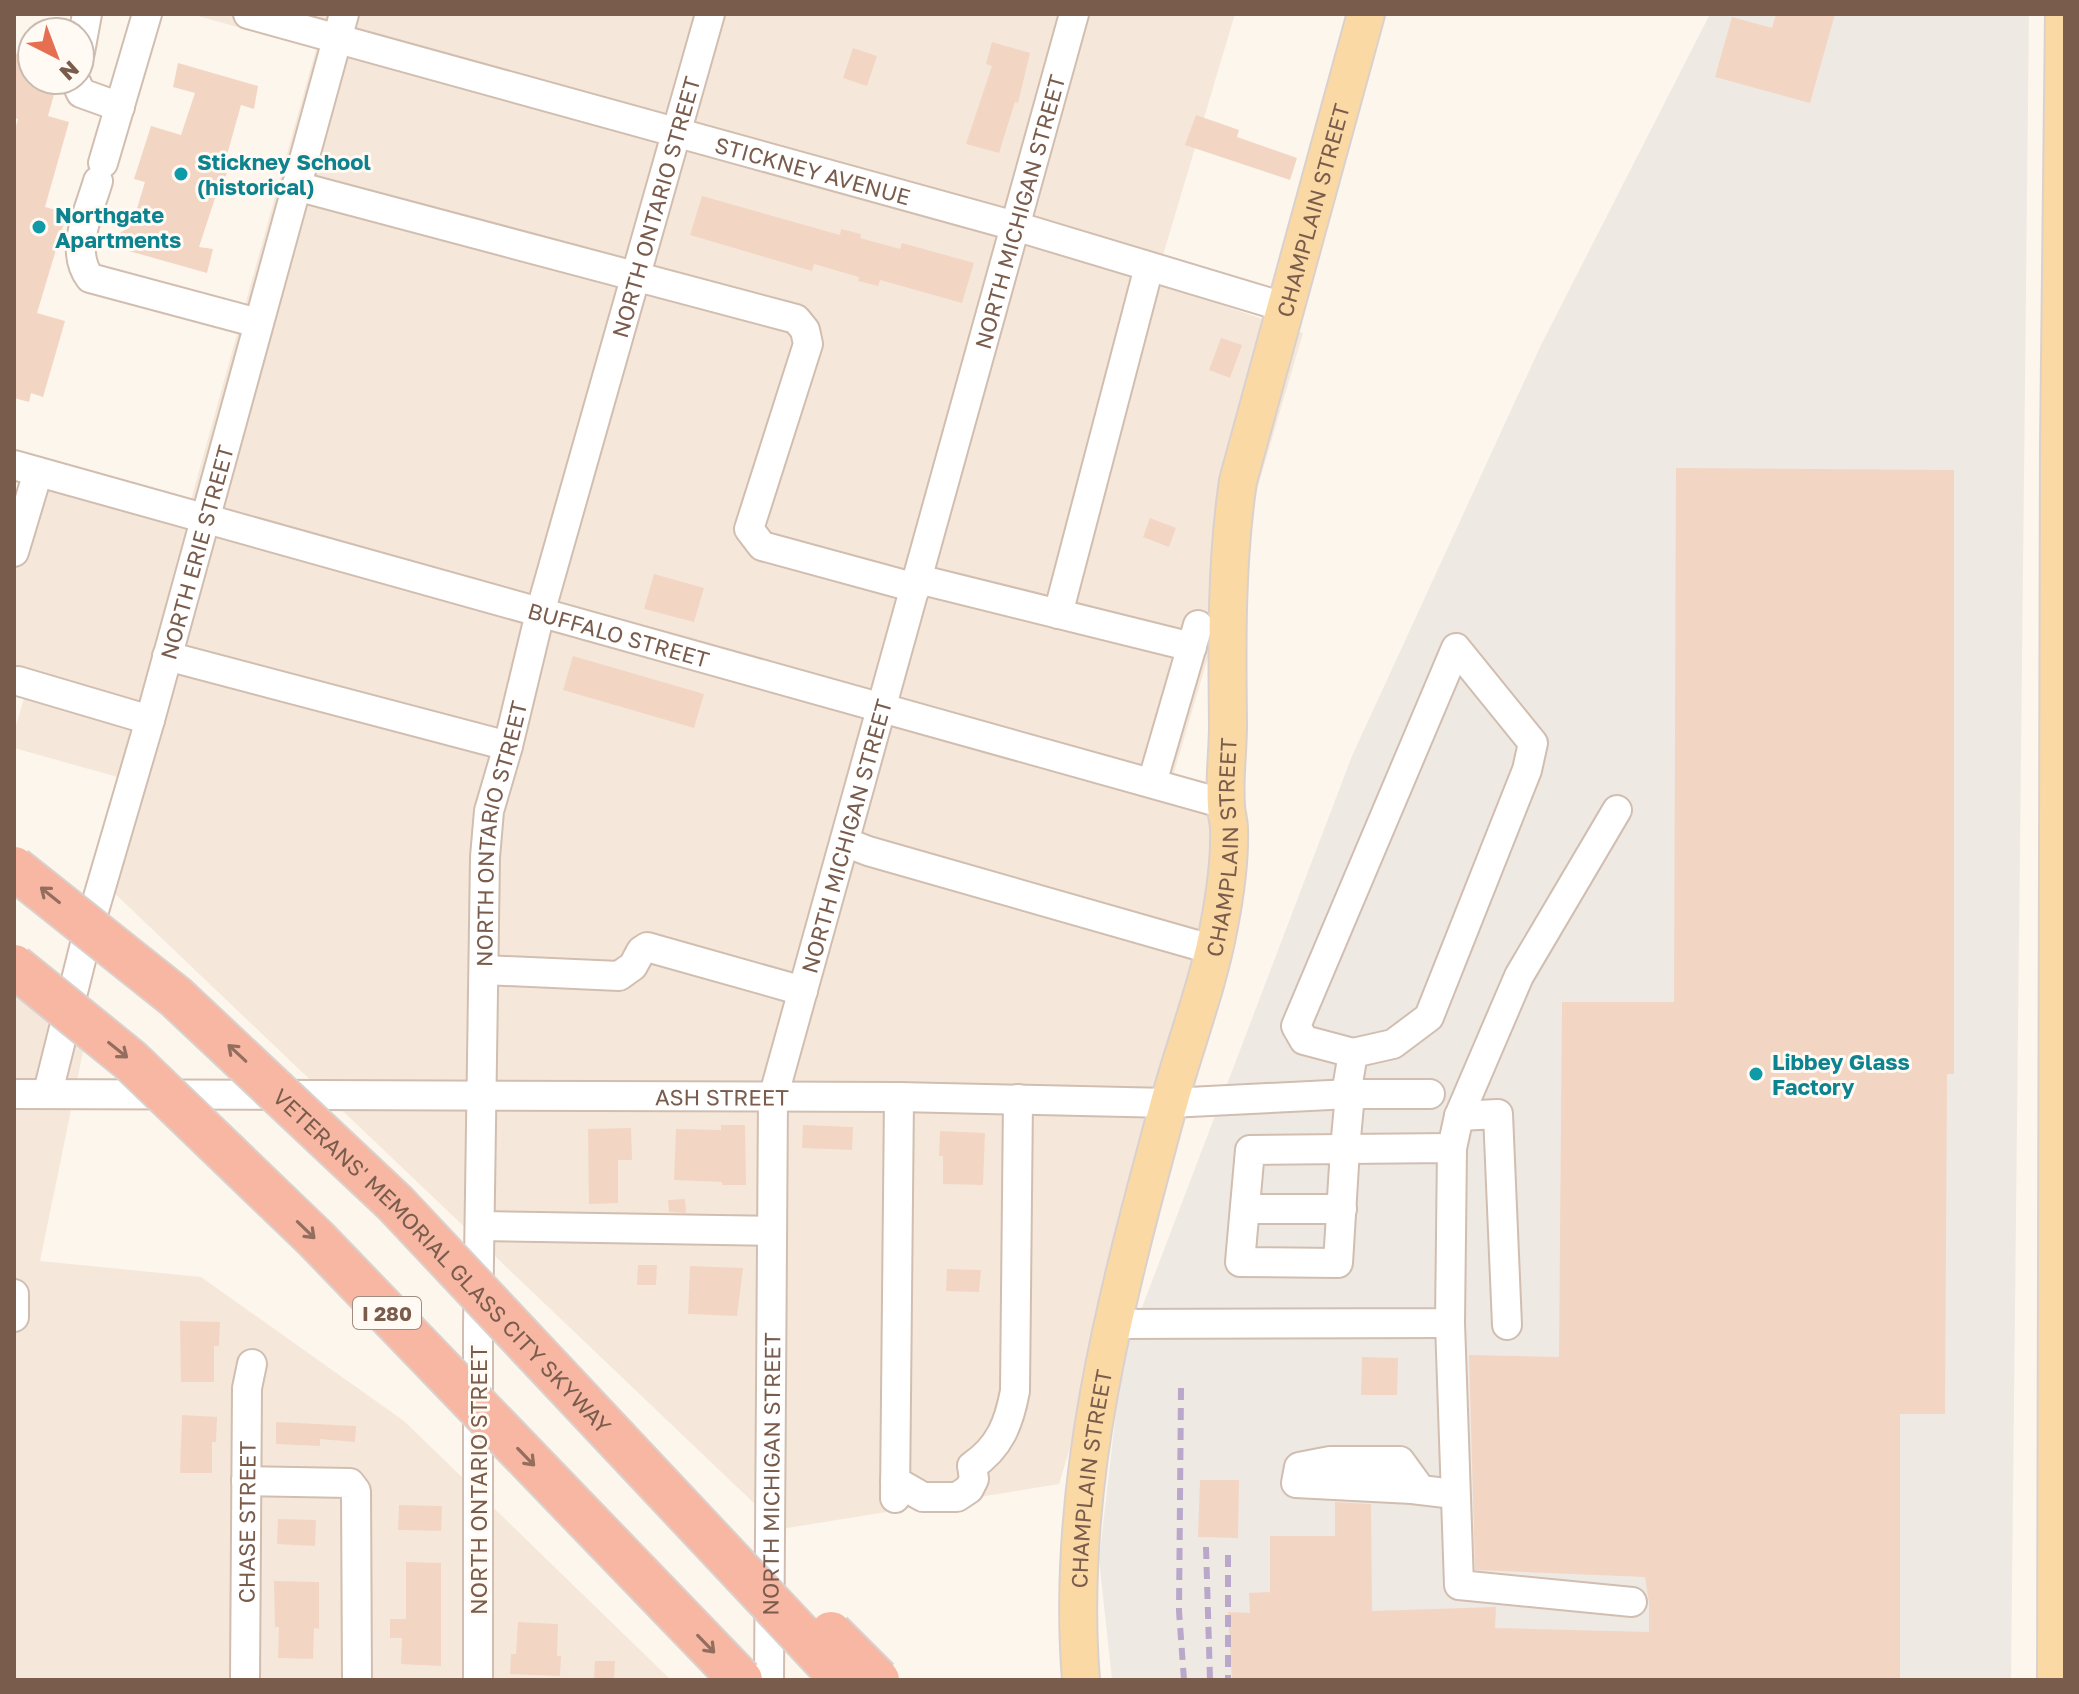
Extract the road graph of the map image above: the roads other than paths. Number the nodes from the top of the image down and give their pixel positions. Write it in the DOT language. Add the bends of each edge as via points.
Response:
graph roads {
  1 [pos="147,14"];
  2 [pos="248,14"];
  3 [pos="710,14"];
  4 [pos="1074,14"];
  5 [pos="1366,14"];
  6 [pos="2064,14"];
  7 [pos="341,26"];
  8 [pos="89,96"];
  9 [pos="120,107"];
  10 [pos="676,134"];
  11 [pos="296,186"];
  12 [pos="1015,226"];
  13 [pos="1149,267"];
  14 [pos="635,278"];
  15 [pos="1284,307"];
  16 [pos="258,323"];
  17 [pos="26,469"];
  18 [pos="204,518"];
  19 [pos="14,552"];
  20 [pos="917,583"];
  21 [pos="540,613"];
  22 [pos="1058,614"];
  23 [pos="167,656"];
  24 [pos="18,681"];
  25 [pos="883,708"];
  26 [pos="150,720"];
  27 [pos="508,746"];
  28 [pos="1152,783"];
  29 [pos="1225,804"];
  30 [pos="1617,810"];
  31 [pos="845,842"];
  32 [pos="14,868"];
  33 [pos="1214,950"];
  34 [pos="14,966"];
  35 [pos="484,970"];
  36 [pos="803,991"];
  37 [pos="1353,1053"];
  38 [pos="48,1092"];
  39 [pos="14,1094"];
  40 [pos="482,1094"];
  41 [pos="1430,1094"];
  42 [pos="1348,1095"];
  43 [pos="899,1097"];
  44 [pos="773,1098"];
  45 [pos="1018,1099"];
  46 [pos="1169,1103"];
  47 [pos="1459,1116"];
  48 [pos="1452,1148"];
  49 [pos="1345,1149"];
  50 [pos="395,1203"];
  51 [pos="1245,1209"];
  52 [pos="1342,1209"];
  53 [pos="480,1226"];
  54 [pos="772,1231"];
  55 [pos="14,1294"];
  56 [pos="14,1317"];
  57 [pos="1450,1323"];
  58 [pos="1113,1324"];
  59 [pos="1507,1325"];
  60 [pos="252,1364"];
  61 [pos="246,1481"];
  62 [pos="1421,1490"];
  63 [pos="1454,1494"];
  64 [pos="1632,1602"];
  65 [pos="245,1680"];
  66 [pos="357,1680"];
  67 [pos="478,1680"];
  68 [pos="741,1680"];
  69 [pos="769,1680"];
  70 [pos="843,1680"];
  71 [pos="878,1680"];
  72 [pos="1081,1680"];
  73 [pos="2056,1680"];
  1 -- 9 [label="street"];
  2 -- 7 [label="street, STICKNEY AVENUE"];
  3 -- 10 [label="street, NORTH ONTARIO STREET"];
  4 -- 12 [label="street, NORTH MICHIGAN STREET"];
  5 -- 15 [label="main road, CHAMPLAIN STREET"];
  6 -- 73 [label="main road"];
  7 -- 10 [label="street, STICKNEY AVENUE"];
  7 -- 11 [label="street, NORTH ERIE STREET"];
  8 -- 9 [label="street"];
  9 -- 16 [label="street" via="80,245 81,266 90,278"];
  10 -- 12 [label="street, STICKNEY AVENUE"];
  10 -- 14 [label="street, NORTH ONTARIO STREET"];
  11 -- 14 [label="street"];
  11 -- 16 [label="street, NORTH ERIE STREET"];
  12 -- 13 [label="street, STICKNEY AVENUE"];
  12 -- 20 [label="street, NORTH MICHIGAN STREET"];
  13 -- 15 [label="street, STICKNEY AVENUE"];
  13 -- 22 [label="street"];
  14 -- 20 [label="street" via="796,319 808,344 749,529 762,546"];
  14 -- 21 [label="street, NORTH ONTARIO STREET"];
  15 -- 29 [label="main road, CHAMPLAIN STREET" via="1238,481 1230,537"];
  16 -- 18 [label="street, NORTH ERIE STREET"];
  17 -- 18 [label="street, BUFFALO STREET"];
  17 -- 19 [label="street"];
  18 -- 21 [label="street, BUFFALO STREET"];
  18 -- 23 [label="street, NORTH ERIE STREET"];
  20 -- 22 [label="street"];
  20 -- 25 [label="street, NORTH MICHIGAN STREET"];
  21 -- 25 [label="street, BUFFALO STREET"];
  21 -- 27 [label="street, NORTH ONTARIO STREET"];
  22 -- 28 [label="street" via="1195,636"];
  23 -- 26 [label="street, NORTH ERIE STREET"];
  23 -- 27 [label="street"];
  24 -- 26 [label="street"];
  25 -- 28 [label="street, BUFFALO STREET"];
  25 -- 31 [label="street, NORTH MICHIGAN STREET"];
  26 -- 38 [label="street, NORTH ERIE STREET"];
  27 -- 35 [label="street, NORTH ONTARIO STREET" via="489,811"];
  28 -- 29 [label="street, BUFFALO STREET"];
  29 -- 33 [label="main road, CHAMPLAIN STREET" via="1227,867"];
  30 -- 47 [label="street" via="1519,976"];
  31 -- 33 [label="street"];
  31 -- 36 [label="street, NORTH MICHIGAN STREET"];
  50 -- 32 [label="highway, VETERANS' MEMORIAL GLASS CITY SKYWAY, one-way, bridge" via="176,997"];
  33 -- 46 [label="main road, CHAMPLAIN STREET"];
  34 -- 68 [label="highway, I 280, one-way, bridge" via="130,1060 316,1239"];
  35 -- 36 [label="street" via="619,976 647,947"];
  35 -- 40 [label="street, NORTH ONTARIO STREET"];
  36 -- 44 [label="street, NORTH MICHIGAN STREET"];
  37 -- 37 [label="street" via="1393,1044 1429,1017 1527,770 1533,743 1456,648 1296,1026 1304,1040"];
  37 -- 42 [label="street"];
  38 -- 39 [label="street, ASH STREET"];
  38 -- 40 [label="street, ASH STREET"];
  40 -- 44 [label="street, ASH STREET"];
  40 -- 53 [label="street, NORTH ONTARIO STREET"];
  41 -- 42 [label="street, ASH STREET"];
  42 -- 46 [label="street, ASH STREET"];
  42 -- 49 [label="street"];
  43 -- 44 [label="street, ASH STREET"];
  43 -- 45 [label="street, ASH STREET"];
  43 -- 45 [label="street" via="895,1492 923,1497 957,1497 969,1489 972,1466 999,1440 1009,1421 1015,1391"];
  44 -- 54 [label="street, NORTH MICHIGAN STREET"];
  45 -- 46 [label="street, ASH STREET"];
  46 -- 58 [label="main road, CHAMPLAIN STREET"];
  47 -- 48 [label="street"];
  47 -- 59 [label="street" via="1498,1114"];
  48 -- 49 [label="street"];
  48 -- 57 [label="street"];
  49 -- 51 [label="street" via="1250,1150"];
  49 -- 52 [label="street"];
  50 -- 70 [label="highway, VETERANS' MEMORIAL GLASS CITY SKYWAY, bridge"];
  50 -- 71 [label="highway, bridge"];
  51 -- 52 [label="street"];
  51 -- 52 [label="street" via="1240,1262 1338,1263"];
  53 -- 54 [label="street"];
  53 -- 67 [label="street, NORTH ONTARIO STREET"];
  54 -- 69 [label="street, NORTH MICHIGAN STREET"];
  55 -- 56 [label="street"];
  57 -- 58 [label="street"];
  57 -- 63 [label="street"];
  58 -- 72 [label="main road, CHAMPLAIN STREET" via="1096,1399 1082,1512 1077,1622"];
  60 -- 61 [label="street, CHASE STREET"];
  61 -- 65 [label="street, CHASE STREET"];
  61 -- 66 [label="street" via="350,1483 356,1491"];
  62 -- 63 [label="street"];
  63 -- 64 [label="street" via="1459,1585"];
}
